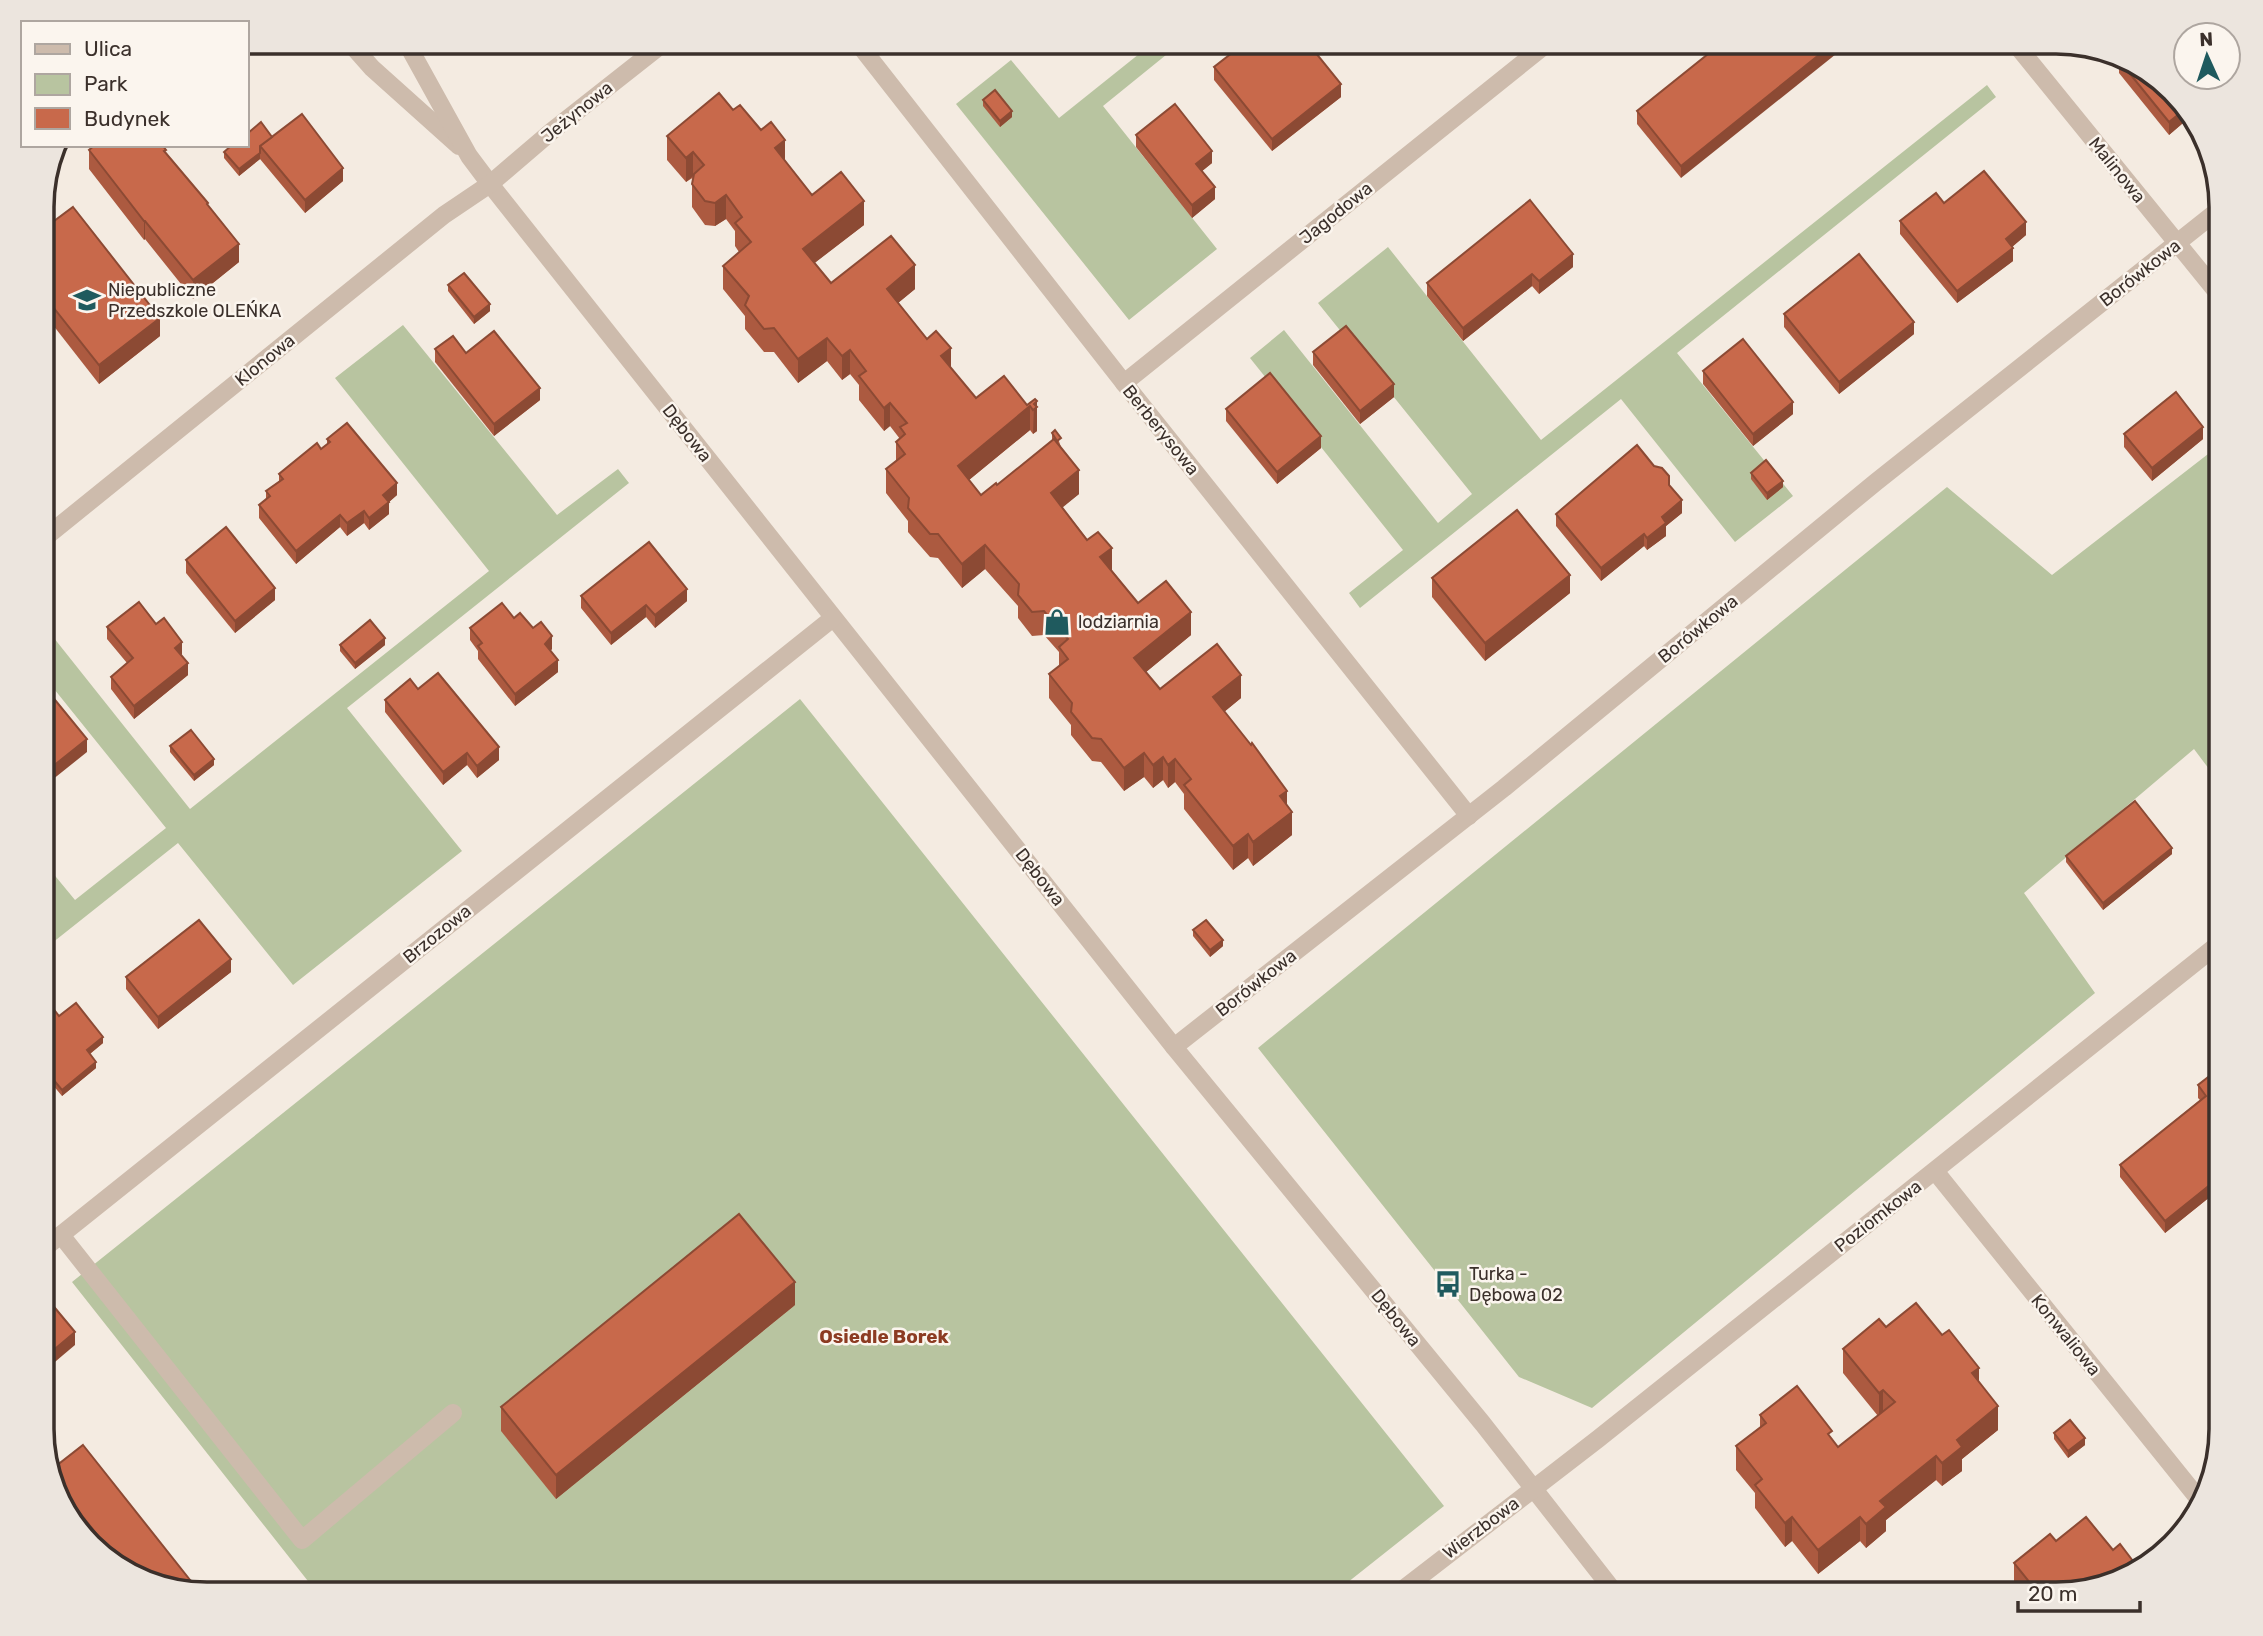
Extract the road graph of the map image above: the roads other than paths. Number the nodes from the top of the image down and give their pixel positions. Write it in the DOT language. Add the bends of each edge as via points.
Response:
graph roads {
  1 [pos="360,54"];
  2 [pos="413,54"];
  3 [pos="650,54"];
  4 [pos="866,54"];
  5 [pos="1534,54"];
  6 [pos="2024,54"];
  7 [pos="469,156"];
  8 [pos="490,184"];
  9 [pos="2209,218"];
  10 [pos="2179,243"];
  11 [pos="2209,282"];
  12 [pos="1124,383"];
  13 [pos="55,529"];
  14 [pos="833,618"];
  15 [pos="1469,816"];
  16 [pos="2209,952"];
  17 [pos="1174,1047"];
  18 [pos="1935,1171"];
  19 [pos="61,1235"];
  20 [pos="55,1240"];
  21 [pos="453,1413"];
  22 [pos="1533,1489"];
  23 [pos="2194,1492"];
  24 [pos="1413,1582"];
  25 [pos="1607,1582"];
  1 -- 7 [label="street, Dębowa"];
  2 -- 7 [label="street, Dębowa"];
  3 -- 8 [label="street, Jeżynowa"];
  4 -- 12 [label="street, Berberysowa"];
  5 -- 12 [label="street, Jagodowa"];
  6 -- 10 [label="street, Malinowa"];
  7 -- 8 [label="street, Dębowa"];
  8 -- 13 [label="street, Klonowa" via="444,215"];
  8 -- 14 [label="street, Dębowa"];
  9 -- 10 [label="street, Borówkowa"];
  10 -- 11 [label="street, Malinowa"];
  10 -- 15 [label="street, Borówkowa" via="1877,482"];
  12 -- 15 [label="street, Berberysowa"];
  14 -- 17 [label="street, Dębowa"];
  14 -- 19 [label="street, Brzozowa"];
  15 -- 17 [label="street, Borówkowa"];
  16 -- 18 [label="street, Poziomkowa"];
  17 -- 22 [label="street, Dębowa"];
  18 -- 22 [label="street, Poziomkowa"];
  18 -- 23 [label="street, Konwaliowa"];
  19 -- 20 [label="street, Brzozowa"];
  19 -- 21 [label="street" via="302,1540"];
  22 -- 24 [label="street, Wierzbowa"];
  22 -- 25 [label="street, Dębowa"];
}
